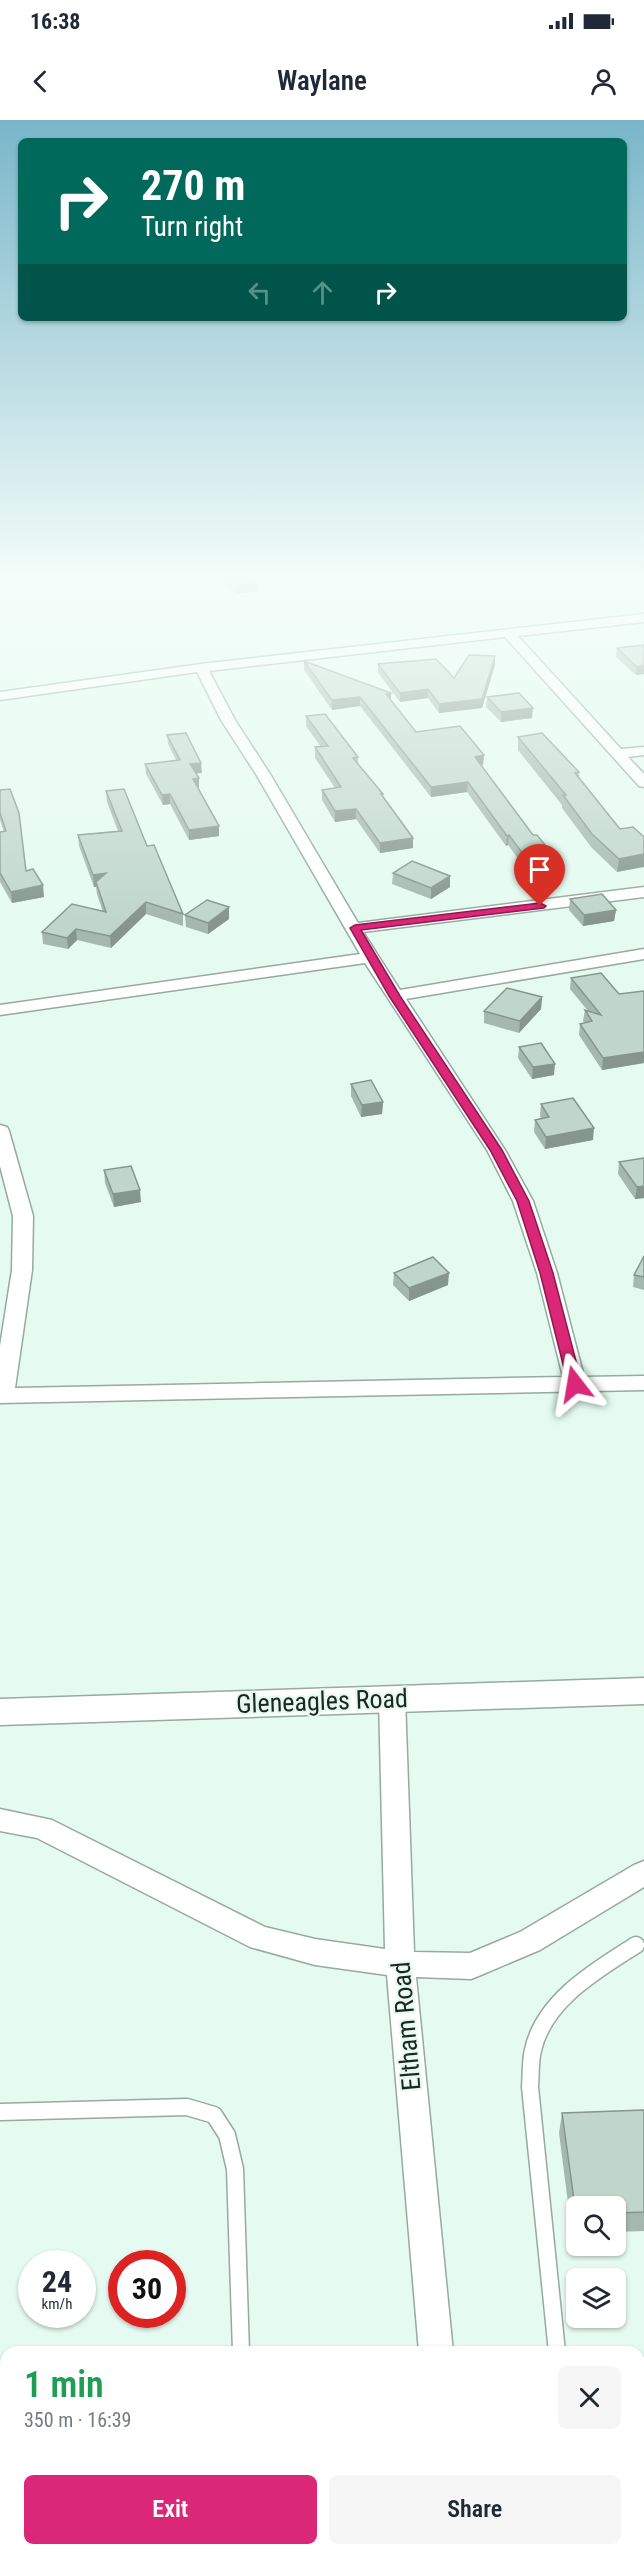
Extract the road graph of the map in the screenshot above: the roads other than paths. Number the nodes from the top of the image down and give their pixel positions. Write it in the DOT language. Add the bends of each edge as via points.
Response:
graph roads {
  1 [pos="17,694"];
  2 [pos="214,694"];
  3 [pos="563,694"];
  4 [pos="0,696"];
  5 [pos="644,751"];
  6 [pos="618,754"];
  7 [pos="644,783"];
  8 [pos="644,892"];
  9 [pos="355,928"];
  10 [pos="644,954"];
  11 [pos="370,957"];
  12 [pos="394,996"];
  13 [pos="0,1010"];
  14 [pos="0,1131"];
  15 [pos="644,1383"];
  16 [pos="575,1384"];
  17 [pos="2,1396"];
  18 [pos="644,1691"];
  19 [pos="392,1698"];
  20 [pos="0,1712"];
  21 [pos="0,1820"];
  22 [pos="644,1873"];
  23 [pos="636,1945"];
  24 [pos="400,1964"];
  25 [pos="0,2112"];
  26 [pos="241,2346"];
  27 [pos="435,2346"];
  28 [pos="557,2346"];
  1 -- 4 [label="street"];
  2 -- 9 [label="street"];
  3 -- 6 [label="street"];
  5 -- 6 [label="street"];
  6 -- 7 [label="street"];
  8 -- 9 [label="street"];
  9 -- 11 [label="street"];
  10 -- 12 [label="street"];
  11 -- 12 [label="street"];
  11 -- 13 [label="street"];
  12 -- 16 [label="street" via="496,1150 523,1201 547,1273"];
  14 -- 17 [label="street" via="23,1216 22,1270"];
  15 -- 16 [label="street"];
  16 -- 17 [label="street"];
  18 -- 19 [label="street, Gleneagles Road"];
  19 -- 20 [label="street, Gleneagles Road"];
  19 -- 24 [label="street, Eltham Road"];
  21 -- 24 [label="street" via="42,1828 260,1938 315,1952"];
  22 -- 24 [label="street" via="530,1941 471,1966"];
  23 -- 28 [label="lane" via="582,1979 552,2012 534,2045 530,2087"];
  24 -- 27 [label="street, Eltham Road"];
  25 -- 26 [label="lane" via="187,2107 214,2115 227,2135 235,2169"];
}
